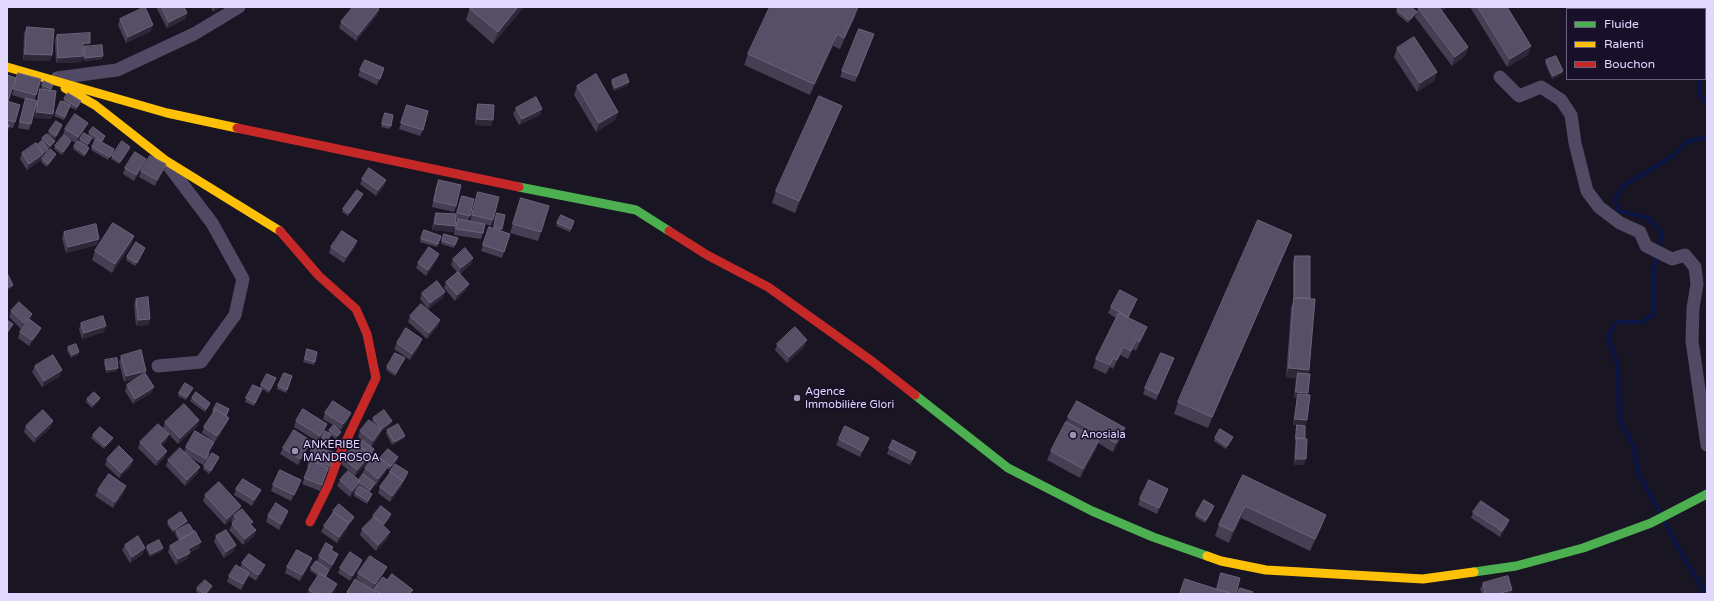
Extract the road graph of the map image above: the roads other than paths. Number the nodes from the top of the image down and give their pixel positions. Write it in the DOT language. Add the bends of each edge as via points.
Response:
graph roads {
  1 [pos="239,7"];
  2 [pos="7,67"];
  3 [pos="1500,77"];
  4 [pos="49,79"];
  5 [pos="165,160"];
  6 [pos="158,366"];
  7 [pos="1707,445"];
  8 [pos="1707,494"];
  9 [pos="310,522"];
  1 -- 4 [label="street" via="194,34 117,70"];
  2 -- 4 [label="main road"];
  3 -- 7 [label="street" via="1519,96 1541,88 1560,100 1571,115 1587,191 1598,207 1620,223 1640,232 1646,246 1672,259 1686,255 1695,267 1698,284 1692,341"];
  4 -- 5 [label="main road" via="95,105"];
  4 -- 8 [label="main road" via="167,113 456,175 636,210 707,255 768,287 873,362 1008,468 1092,511 1153,537 1221,561 1266,570 1423,579 1516,566 1583,548 1650,523"];
  5 -- 6 [label="street" via="212,223 243,279 235,316 201,362"];
  5 -- 9 [label="main road" via="278,229 319,276 356,309 367,334 376,378"];
}
